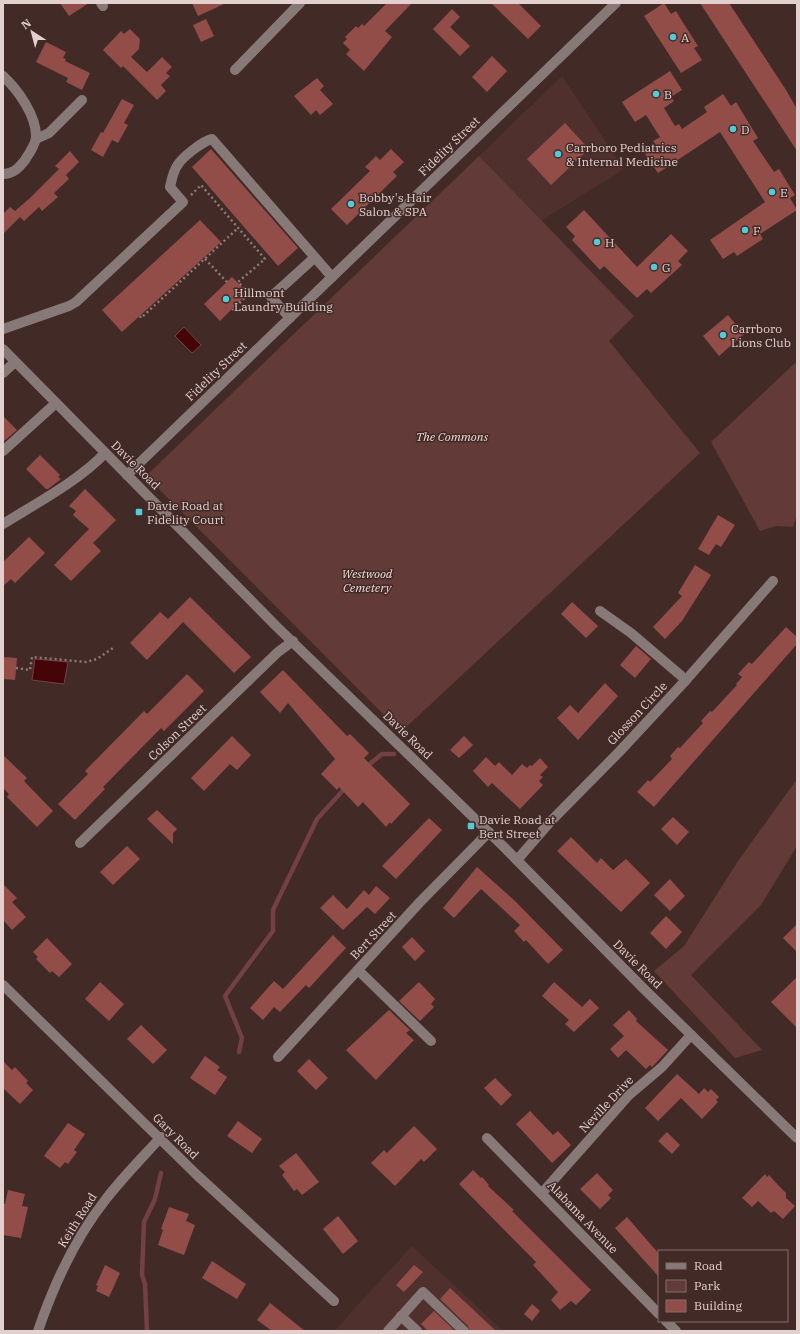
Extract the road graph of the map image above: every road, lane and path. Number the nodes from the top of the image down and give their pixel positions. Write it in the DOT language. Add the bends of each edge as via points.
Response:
graph roads {
  1 [pos="300,3"];
  2 [pos="616,3"];
  3 [pos="235,70"];
  4 [pos="3,76"];
  5 [pos="82,100"];
  6 [pos="36,139"];
  7 [pos="3,174"];
  8 [pos="183,202"];
  9 [pos="238,228"];
  10 [pos="314,258"];
  11 [pos="205,259"];
  12 [pos="332,278"];
  13 [pos="227,282"];
  14 [pos="231,310"];
  15 [pos="140,316"];
  16 [pos="290,318"];
  17 [pos="3,329"];
  18 [pos="3,349"];
  19 [pos="15,362"];
  20 [pos="3,373"];
  21 [pos="56,403"];
  22 [pos="3,452"];
  23 [pos="105,453"];
  24 [pos="127,475"];
  25 [pos="3,524"];
  26 [pos="773,581"];
  27 [pos="600,611"];
  28 [pos="293,641"];
  29 [pos="113,648"];
  30 [pos="16,668"];
  31 [pos="686,680"];
  32 [pos="489,832"];
  33 [pos="80,844"];
  34 [pos="517,860"];
  35 [pos="358,970"];
  36 [pos="3,986"];
  37 [pos="691,1035"];
  38 [pos="431,1041"];
  39 [pos="278,1057"];
  40 [pos="160,1137"];
  41 [pos="487,1138"];
  42 [pos="797,1138"];
  43 [pos="542,1192"];
  44 [pos="334,1301"];
  45 [pos="658,1313"];
  46 [pos="401,1316"];
  47 [pos="667,1322"];
  48 [pos="38,1331"];
  49 [pos="388,1331"];
  50 [pos="417,1331"];
  51 [pos="464,1331"];
  52 [pos="676,1331"];
  1 -- 3 [label="street"];
  2 -- 12 [label="street, Fidelity Street"];
  4 -- 6 [label="street" via="26,105 34,124"];
  5 -- 6 [label="street" via="50,133"];
  6 -- 7 [label="street" via="19,168 10,174"];
  8 -- 9 [label="path" via="201,185"];
  8 -- 10 [label="street" via="170,187 173,174 178,164 205,140 212,139"];
  8 -- 17 [label="street" via="76,302"];
  9 -- 11 [label="path"];
  9 -- 14 [label="path" via="265,258 238,282 249,294"];
  10 -- 12 [label="street"];
  10 -- 16 [label="street" via="271,297"];
  11 -- 13 [label="path"];
  11 -- 15 [label="path" via="141,318"];
  12 -- 16 [label="street, Fidelity Street"];
  16 -- 24 [label="street, Fidelity Street"];
  18 -- 19 [label="street, Davie Road"];
  19 -- 20 [label="street"];
  19 -- 21 [label="street, Davie Road"];
  21 -- 22 [label="street"];
  21 -- 23 [label="street, Davie Road"];
  23 -- 24 [label="street, Davie Road"];
  23 -- 25 [label="street" via="97,462 63,486"];
  24 -- 28 [label="street, Davie Road"];
  26 -- 31 [label="street, Glosson Circle"];
  27 -- 31 [label="street" via="631,633"];
  28 -- 32 [label="street, Davie Road"];
  28 -- 33 [label="street, Colson Street" via="278,652"];
  29 -- 30 [label="path" via="97,659 86,662 32,657 30,670"];
  31 -- 34 [label="street, Glosson Circle"];
  32 -- 34 [label="street, Davie Road"];
  32 -- 35 [label="street, Bert Street"];
  34 -- 37 [label="street, Davie Road"];
  35 -- 38 [label="street"];
  35 -- 39 [label="street, Bert Street"];
  36 -- 40 [label="street, Gary Road"];
  37 -- 42 [label="street, Davie Road"];
  37 -- 43 [label="street, Neville Drive" via="662,1067 629,1095"];
  40 -- 44 [label="street, Gary Road" via="198,1176"];
  40 -- 48 [label="street, Keith Road" via="105,1199 82,1234 62,1271"];
  41 -- 43 [label="street, Alabama Avenue"];
  43 -- 45 [label="street, Alabama Avenue"];
  46 -- 49 [label="street"];
  46 -- 50 [label="street"];
  46 -- 51 [label="street" via="423,1292"];
  47 -- 52 [label="street"];
}
